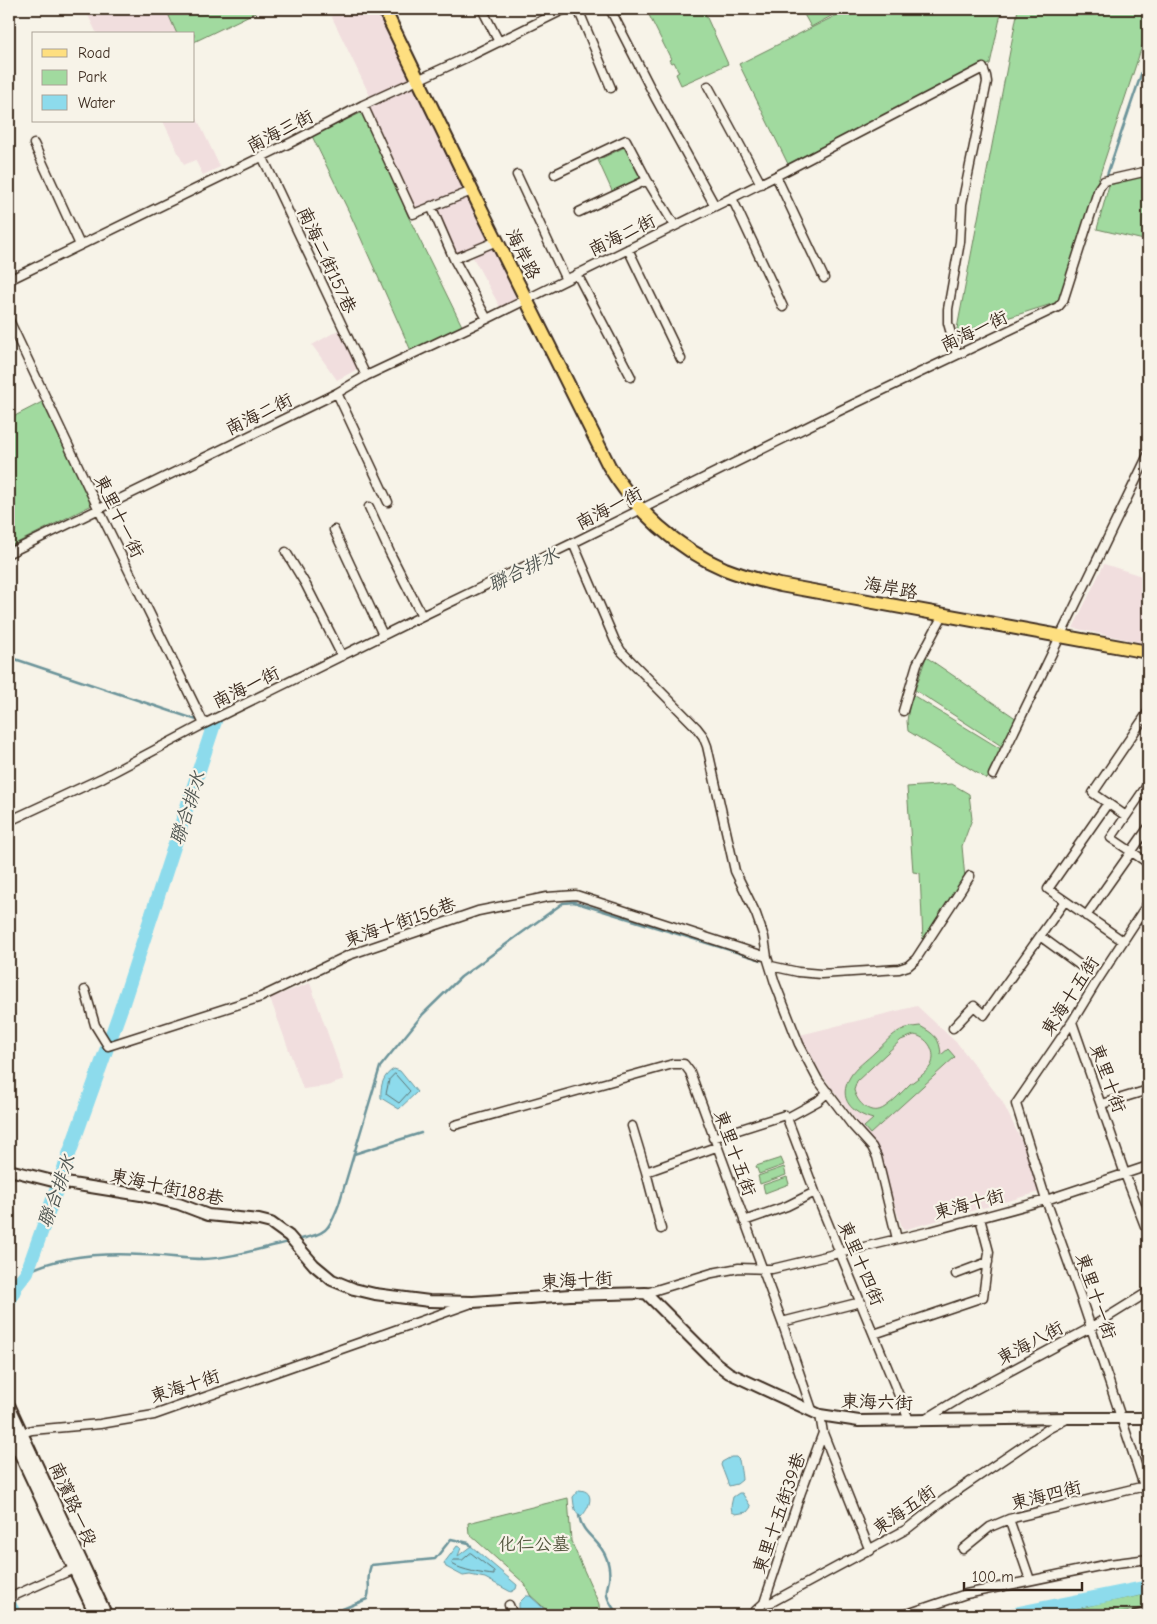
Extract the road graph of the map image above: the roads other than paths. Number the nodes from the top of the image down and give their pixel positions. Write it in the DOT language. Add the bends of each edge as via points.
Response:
graph roads {
  1 [pos="384,9"];
  2 [pos="482,9"];
  3 [pos="565,9"];
  4 [pos="578,9"];
  5 [pos="610,9"];
  6 [pos="499,42"];
  7 [pos="419,80"];
  8 [pos="708,86"];
  9 [pos="612,88"];
  10 [pos="363,105"];
  11 [pos="34,144"];
  12 [pos="262,156"];
  13 [pos="1148,171"];
  14 [pos="556,174"];
  15 [pos="517,175"];
  16 [pos="776,176"];
  17 [pos="647,180"];
  18 [pos="761,184"];
  19 [pos="472,191"];
  20 [pos="732,198"];
  21 [pos="431,206"];
  22 [pos="715,206"];
  23 [pos="579,212"];
  24 [pos="675,226"];
  25 [pos="497,241"];
  26 [pos="80,245"];
  27 [pos="628,249"];
  28 [pos="454,259"];
  29 [pos="577,274"];
  30 [pos="824,278"];
  31 [pos="9,280"];
  32 [pos="566,280"];
  33 [pos="526,299"];
  34 [pos="783,307"];
  35 [pos="486,319"];
  36 [pos="9,320"];
  37 [pos="957,355"];
  38 [pos="681,359"];
  39 [pos="366,376"];
  40 [pos="631,377"];
  41 [pos="337,393"];
  42 [pos="1148,455"];
  43 [pos="388,502"];
  44 [pos="369,507"];
  45 [pos="98,508"];
  46 [pos="643,511"];
  47 [pos="334,530"];
  48 [pos="573,543"];
  49 [pos="286,552"];
  50 [pos="9,553"];
  51 [pos="943,615"];
  52 [pos="422,616"];
  53 [pos="384,635"];
  54 [pos="1061,636"];
  55 [pos="1148,652"];
  56 [pos="342,656"];
  57 [pos="903,711"];
  58 [pos="1148,712"];
  59 [pos="204,724"];
  60 [pos="994,775"];
  61 [pos="1148,784"];
  62 [pos="1108,803"];
  63 [pos="1126,816"];
  64 [pos="9,822"];
  65 [pos="1148,828"];
  66 [pos="1132,852"];
  67 [pos="1148,863"];
  68 [pos="970,876"];
  69 [pos="1065,901"];
  70 [pos="1148,903"];
  71 [pos="1086,916"];
  72 [pos="1040,936"];
  73 [pos="1123,942"];
  74 [pos="767,957"];
  75 [pos="771,966"];
  76 [pos="1081,966"];
  77 [pos="85,990"];
  78 [pos="1072,1022"];
  79 [pos="953,1028"];
  80 [pos="1148,1090"];
  81 [pos="828,1092"];
  82 [pos="1016,1104"];
  83 [pos="1102,1104"];
  84 [pos="788,1118"];
  85 [pos="455,1125"];
  86 [pos="632,1126"];
  87 [pos="713,1138"];
  88 [pos="716,1147"];
  89 [pos="1148,1166"];
  90 [pos="9,1170"];
  91 [pos="646,1172"];
  92 [pos="1126,1174"];
  93 [pos="815,1192"];
  94 [pos="1046,1200"];
  95 [pos="980,1218"];
  96 [pos="744,1221"];
  97 [pos="1148,1226"];
  98 [pos="661,1229"];
  99 [pos="897,1239"];
  100 [pos="840,1254"];
  101 [pos="988,1262"];
  102 [pos="762,1270"];
  103 [pos="956,1274"];
  104 [pos="1148,1292"];
  105 [pos="646,1293"];
  106 [pos="473,1302"];
  107 [pos="861,1302"];
  108 [pos="782,1322"];
  109 [pos="1090,1328"];
  110 [pos="874,1334"];
  111 [pos="9,1406"];
  112 [pos="816,1412"];
  113 [pos="1069,1418"];
  114 [pos="1122,1418"];
  115 [pos="1148,1418"];
  116 [pos="926,1419"];
  117 [pos="909,1420"];
  118 [pos="14,1433"];
  119 [pos="823,1433"];
  120 [pos="1145,1486"];
  121 [pos="1148,1498"];
  122 [pos="1009,1519"];
  123 [pos="963,1549"];
  124 [pos="870,1551"];
  125 [pos="1148,1559"];
  126 [pos="78,1567"];
  127 [pos="1030,1580"];
  128 [pos="9,1598"];
  129 [pos="764,1603"];
  130 [pos="509,1605"];
  131 [pos="1148,1613"];
  132 [pos="96,1615"];
  133 [pos="106,1615"];
  134 [pos="513,1615"];
  135 [pos="751,1615"];
  136 [pos="904,1615"];
  137 [pos="1136,1615"];
  1 -- 7 [label="main road, 海岸路"];
  2 -- 6 [label="street"];
  3 -- 6 [label="street, 南海三街"];
  4 -- 9 [label="street"];
  5 -- 22 [label="street"];
  6 -- 7 [label="street, 南海三街"];
  7 -- 10 [label="street, 南海三街"];
  7 -- 19 [label="main road, 海岸路"];
  8 -- 18 [label="street"];
  10 -- 12 [label="street, 南海三街"];
  10 -- 21 [label="street" via="413,214"];
  11 -- 26 [label="street"];
  12 -- 26 [label="street, 南海三街"];
  12 -- 39 [label="street, 南海二街157巷"];
  13 -- 37 [label="street, 南海一街" via="1104,181 1099,188 1062,303"];
  14 -- 17 [label="street" via="626,140"];
  15 -- 32 [label="street"];
  16 -- 18 [label="street, 南海二街"];
  16 -- 30 [label="street"];
  16 -- 37 [label="street, 南海二街" via="983,68 986,82 962,204 960,242 948,308 948,323"];
  17 -- 23 [label="street"];
  17 -- 24 [label="street"];
  18 -- 20 [label="street, 南海二街"];
  19 -- 21 [label="street"];
  19 -- 25 [label="main road, 海岸路"];
  20 -- 22 [label="street, 南海二街"];
  20 -- 34 [label="street"];
  21 -- 28 [label="street"];
  22 -- 24 [label="street, 南海二街"];
  24 -- 27 [label="street, 南海二街"];
  25 -- 28 [label="street"];
  25 -- 33 [label="main road, 海岸路"];
  26 -- 31 [label="street, 南海三街"];
  27 -- 29 [label="street, 南海二街"];
  27 -- 38 [label="street"];
  28 -- 35 [label="street"];
  29 -- 32 [label="street, 南海二街"];
  29 -- 40 [label="street"];
  32 -- 33 [label="street, 南海二街"];
  33 -- 35 [label="street, 南海二街"];
  33 -- 46 [label="main road, 海岸路" via="609,466"];
  35 -- 39 [label="street, 南海二街"];
  36 -- 45 [label="street, 東里十一街"];
  37 -- 46 [label="street, 南海一街"];
  39 -- 41 [label="street, 南海二街"];
  41 -- 43 [label="street"];
  41 -- 45 [label="street, 南海二街"];
  42 -- 54 [label="street"];
  44 -- 52 [label="street"];
  45 -- 50 [label="street, 南海二街"];
  45 -- 59 [label="street, 東里十一街"];
  46 -- 48 [label="street, 南海一街"];
  46 -- 51 [label="main road, 海岸路" via="673,538 724,569 780,585"];
  47 -- 53 [label="street"];
  48 -- 52 [label="street, 南海一街"];
  48 -- 74 [label="street" via="621,651 696,727 708,746 735,871 756,914"];
  49 -- 56 [label="street"];
  51 -- 54 [label="main road, 海岸路"];
  51 -- 57 [label="street" via="917,664"];
  52 -- 53 [label="street, 南海一街"];
  53 -- 56 [label="street, 南海一街"];
  54 -- 55 [label="main road, 海岸路"];
  54 -- 60 [label="street"];
  56 -- 59 [label="street, 南海一街"];
  58 -- 62 [label="street" via="1093,793"];
  59 -- 64 [label="street, 南海一街"];
  61 -- 63 [label="street"];
  62 -- 63 [label="street"];
  62 -- 69 [label="street" via="1048,889"];
  63 -- 66 [label="street" via="1112,838"];
  65 -- 66 [label="street"];
  66 -- 67 [label="street"];
  66 -- 71 [label="street"];
  68 -- 75 [label="street" via="916,959 908,966 821,974"];
  69 -- 71 [label="street"];
  69 -- 72 [label="street"];
  70 -- 73 [label="street, 東海十五街"];
  71 -- 73 [label="street"];
  72 -- 76 [label="street"];
  72 -- 79 [label="street" via="984,1014 974,1006"];
  73 -- 78 [label="street, 東海十五街"];
  74 -- 75 [label="street"];
  74 -- 77 [label="street, 東海十街156巷" via="576,895 478,911 349,954 261,997 108,1046 95,1025"];
  75 -- 81 [label="street" via="799,1044"];
  78 -- 82 [label="street, 東海十五街"];
  78 -- 83 [label="street, 東里十街"];
  80 -- 83 [label="street"];
  81 -- 84 [label="street"];
  81 -- 99 [label="street" via="877,1157"];
  82 -- 94 [label="street, 東里十一街"];
  83 -- 92 [label="street, 東里十街"];
  84 -- 87 [label="street" via="785,1115"];
  84 -- 93 [label="street, 東里十四街"];
  85 -- 87 [label="street, 東里十五街" via="679,1063 690,1072"];
  86 -- 91 [label="street"];
  87 -- 88 [label="street, 東里十五街"];
  88 -- 91 [label="street"];
  88 -- 96 [label="street, 東里十五街"];
  89 -- 92 [label="street, 東海十街"];
  90 -- 106 [label="street, 東海十街188巷" via="53,1181 141,1194 208,1215 271,1222 323,1273 354,1289 429,1301"];
  91 -- 98 [label="street"];
  92 -- 94 [label="street, 東海十街"];
  92 -- 97 [label="street, 東里十街"];
  93 -- 96 [label="street"];
  93 -- 100 [label="street, 東里十四街"];
  94 -- 95 [label="street, 東海十街"];
  94 -- 109 [label="street, 東里十一街"];
  95 -- 99 [label="street, 東海十街"];
  95 -- 101 [label="street" via="989,1252"];
  96 -- 102 [label="street, 東里十五街"];
  99 -- 100 [label="street, 東海十街"];
  100 -- 102 [label="street, 東海十街"];
  100 -- 107 [label="street, 東里十四街"];
  101 -- 103 [label="street"];
  101 -- 110 [label="street" via="983,1296"];
  102 -- 105 [label="street, 東海十街" via="739,1268 712,1273"];
  102 -- 108 [label="street, 東里十五街"];
  104 -- 109 [label="street, 東海八街"];
  105 -- 106 [label="street, 東海十街"];
  105 -- 112 [label="street, 東海六街" via="729,1373"];
  106 -- 118 [label="street, 東海十街" via="154,1414 100,1424"];
  107 -- 108 [label="street"];
  107 -- 110 [label="street, 東里十四街"];
  108 -- 112 [label="street, 東里十五街"];
  109 -- 114 [label="street, 東里十一街"];
  109 -- 116 [label="street, 東海八街"];
  110 -- 117 [label="street, 東里十四街"];
  111 -- 118 [label="main road, 南濱路一段"];
  112 -- 117 [label="street, 東海六街" via="859,1421"];
  112 -- 119 [label="street, 東里十五街"];
  113 -- 114 [label="street, 東海六街"];
  113 -- 116 [label="street, 東海六街"];
  113 -- 124 [label="street, 東海五街" via="1048,1429 907,1529"];
  114 -- 115 [label="street, 東海六街"];
  114 -- 120 [label="street, 東里十一街"];
  116 -- 117 [label="street, 東海六街"];
  118 -- 126 [label="main road, 南濱路一段"];
  119 -- 124 [label="street, 東里十五街"];
  119 -- 129 [label="street, 東里十五街39巷"];
  120 -- 121 [label="street, 東里十一街"];
  120 -- 122 [label="street, 東海四街"];
  122 -- 123 [label="street, 東海四街" via="990,1527"];
  122 -- 127 [label="street"];
  124 -- 129 [label="street, 東海五街" via="772,1602"];
  125 -- 127 [label="street"];
  126 -- 128 [label="street"];
  126 -- 132 [label="main road, 南濱路一段"];
  126 -- 133 [label="main road, 南濱路一段"];
  127 -- 136 [label="street" via="966,1594"];
  129 -- 135 [label="street, 東海五街"];
  130 -- 134 [label="street"];
  131 -- 137 [label="street"];
}
